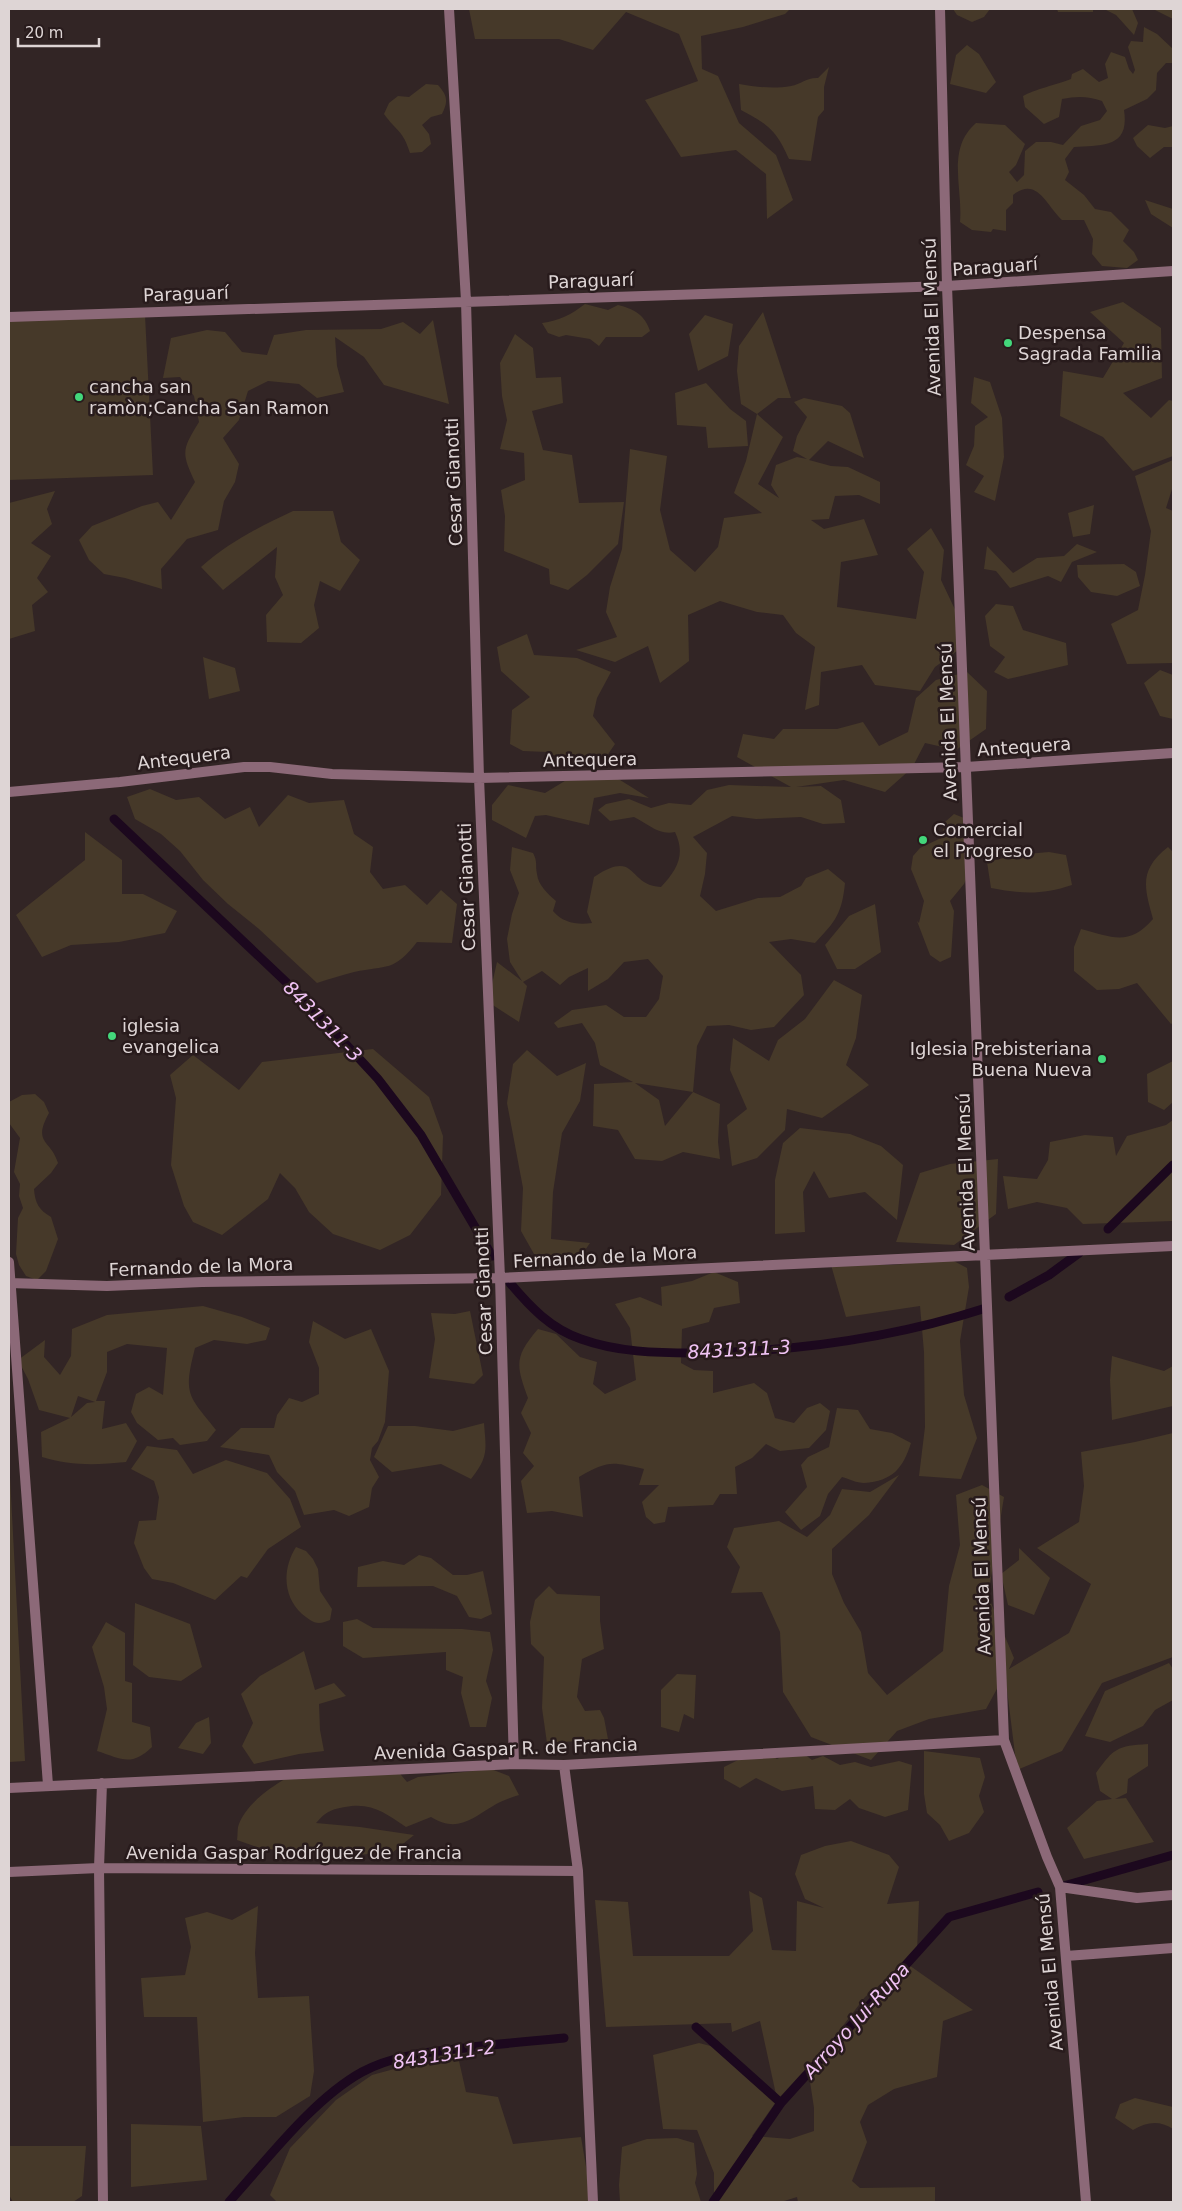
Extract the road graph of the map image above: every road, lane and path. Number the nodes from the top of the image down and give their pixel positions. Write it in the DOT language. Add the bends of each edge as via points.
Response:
graph roads {
  1 [pos="449,9"];
  2 [pos="940,9"];
  3 [pos="1173,271"];
  4 [pos="946,286"];
  5 [pos="466,301"];
  6 [pos="9,317"];
  7 [pos="1173,753"];
  8 [pos="966,767"];
  9 [pos="479,778"];
  10 [pos="9,792"];
  11 [pos="1173,1246"];
  12 [pos="986,1255"];
  13 [pos="9,1262"];
  14 [pos="500,1278"];
  15 [pos="9,1283"];
  16 [pos="1004,1740"];
  17 [pos="514,1764"];
  18 [pos="564,1765"];
  19 [pos="102,1783"];
  20 [pos="48,1785"];
  21 [pos="9,1788"];
  22 [pos="99,1868"];
  23 [pos="578,1870"];
  24 [pos="9,1872"];
  25 [pos="1060,1887"];
  26 [pos="1173,1895"];
  27 [pos="1173,1948"];
  28 [pos="1066,1956"];
  29 [pos="102,2202"];
  30 [pos="592,2202"];
  31 [pos="1086,2202"];
  1 -- 5 [label="street, Cesar Gianotti"];
  2 -- 4 [label="street, Avenida El Mensú"];
  3 -- 4 [label="street, Paraguarí"];
  4 -- 5 [label="street, Paraguarí"];
  4 -- 8 [label="street, Avenida El Mensú"];
  5 -- 6 [label="street, Paraguarí"];
  5 -- 9 [label="street, Cesar Gianotti"];
  7 -- 8 [label="street, Antequera"];
  8 -- 9 [label="street, Antequera"];
  8 -- 12 [label="street, Avenida El Mensú"];
  9 -- 10 [label="street, Antequera" via="332,774 244,767"];
  9 -- 14 [label="street, Cesar Gianotti"];
  11 -- 12 [label="street, Fernando de la Mora"];
  12 -- 14 [label="street, Fernando de la Mora"];
  12 -- 16 [label="street, Avenida El Mensú"];
  13 -- 15 [label="street"];
  14 -- 15 [label="street, Fernando de la Mora" via="107,1286"];
  14 -- 17 [label="street, Cesar Gianotti"];
  15 -- 20 [label="street" via="19,1379"];
  16 -- 18 [label="street, Avenida Gaspar R. de Francia"];
  16 -- 25 [label="street, Avenida El Mensú"];
  17 -- 18 [label="street, Avenida Gaspar R. de Francia"];
  17 -- 19 [label="street, Avenida Gaspar R. de Francia"];
  18 -- 23 [label="street"];
  19 -- 20 [label="street, Avenida Gaspar R. de Francia"];
  19 -- 22 [label="street"];
  20 -- 21 [label="street, Avenida Gaspar R. de Francia"];
  22 -- 23 [label="street, Avenida Gaspar Rodríguez de Francia"];
  22 -- 24 [label="street, Avenida Gaspar Rodríguez de Francia"];
  22 -- 29 [label="street"];
  23 -- 30 [label="street"];
  25 -- 26 [label="street" via="1137,1898"];
  25 -- 28 [label="street, Avenida El Mensú"];
  27 -- 28 [label="street"];
  28 -- 31 [label="street, Avenida El Mensú"];
}
